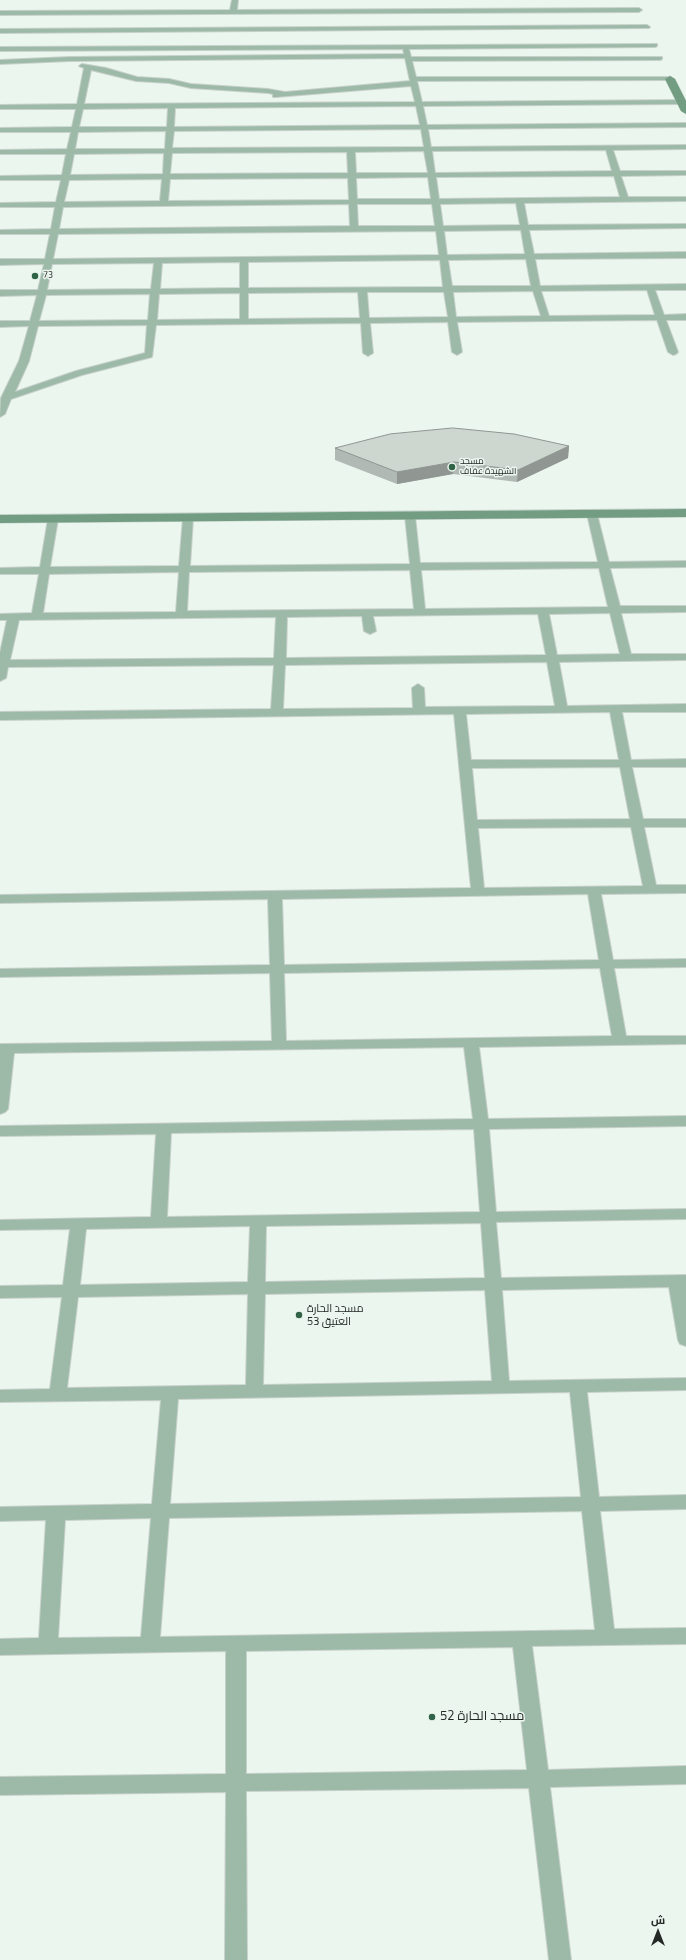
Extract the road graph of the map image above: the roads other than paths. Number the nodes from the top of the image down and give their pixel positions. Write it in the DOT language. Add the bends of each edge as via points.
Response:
graph roads {
  1 [pos="235,0"];
  2 [pos="634,0"];
  3 [pos="233,12"];
  4 [pos="0,13"];
  5 [pos="302,26"];
  6 [pos="402,26"];
  7 [pos="647,27"];
  8 [pos="77,28"];
  9 [pos="476,28"];
  10 [pos="0,31"];
  11 [pos="141,39"];
  12 [pos="0,49"];
  13 [pos="302,57"];
  14 [pos="140,58"];
  15 [pos="408,58"];
  16 [pos="482,58"];
  17 [pos="70,59"];
  18 [pos="10,61"];
  19 [pos="0,62"];
  20 [pos="88,66"];
  21 [pos="523,68"];
  22 [pos="671,75"];
  23 [pos="414,81"];
  24 [pos="285,94"];
  25 [pos="681,102"];
  26 [pos="419,104"];
  27 [pos="80,106"];
  28 [pos="175,106"];
  29 [pos="0,107"];
  30 [pos="494,109"];
  31 [pos="686,111"];
  32 [pos="246,117"];
  33 [pos="686,125"];
  34 [pos="498,127"];
  35 [pos="424,128"];
  36 [pos="76,129"];
  37 [pos="170,129"];
  38 [pos="0,130"];
  39 [pos="686,147"];
  40 [pos="609,148"];
  41 [pos="350,150"];
  42 [pos="428,150"];
  43 [pos="0,152"];
  44 [pos="72,152"];
  45 [pos="168,152"];
  46 [pos="686,173"];
  47 [pos="616,174"];
  48 [pos="432,175"];
  49 [pos="352,176"];
  50 [pos="166,177"];
  51 [pos="0,178"];
  52 [pos="66,178"];
  53 [pos="686,199"];
  54 [pos="519,200"];
  55 [pos="625,200"];
  56 [pos="435,201"];
  57 [pos="353,202"];
  58 [pos="60,204"];
  59 [pos="164,204"];
  60 [pos="0,205"];
  61 [pos="686,226"];
  62 [pos="438,227"];
  63 [pos="523,227"];
  64 [pos="354,228"];
  65 [pos="54,231"];
  66 [pos="0,232"];
  67 [pos="686,254"];
  68 [pos="530,257"];
  69 [pos="444,258"];
  70 [pos="244,259"];
  71 [pos="158,260"];
  72 [pos="0,262"];
  73 [pos="48,262"];
  74 [pos="650,287"];
  75 [pos="686,287"];
  76 [pos="536,288"];
  77 [pos="447,289"];
  78 [pos="362,290"];
  79 [pos="155,291"];
  80 [pos="244,291"];
  81 [pos="0,293"];
  82 [pos="42,293"];
  83 [pos="662,317"];
  84 [pos="686,317"];
  85 [pos="546,319"];
  86 [pos="365,320"];
  87 [pos="452,320"];
  88 [pos="244,321"];
  89 [pos="151,322"];
  90 [pos="0,324"];
  91 [pos="34,324"];
  92 [pos="457,352"];
  93 [pos="673,352"];
  94 [pos="368,353"];
  95 [pos="6,398"];
  96 [pos="0,414"];
  97 [pos="686,513"];
  98 [pos="592,514"];
  99 [pos="410,516"];
  100 [pos="188,518"];
  101 [pos="53,519"];
  102 [pos="0,520"];
  103 [pos="604,564"];
  104 [pos="686,564"];
  105 [pos="415,566"];
  106 [pos="184,569"];
  107 [pos="44,570"];
  108 [pos="0,571"];
  109 [pos="686,609"];
  110 [pos="614,610"];
  111 [pos="543,611"];
  112 [pos="420,612"];
  113 [pos="367,613"];
  114 [pos="282,614"];
  115 [pos="181,615"];
  116 [pos="14,616"];
  117 [pos="36,616"];
  118 [pos="0,617"];
  119 [pos="370,631"];
  120 [pos="626,657"];
  121 [pos="686,657"];
  122 [pos="553,658"];
  123 [pos="279,661"];
  124 [pos="1,664"];
  125 [pos="0,678"];
  126 [pos="418,688"];
  127 [pos="686,708"];
  128 [pos="614,709"];
  129 [pos="562,710"];
  130 [pos="419,711"];
  131 [pos="460,711"];
  132 [pos="277,713"];
  133 [pos="0,716"];
  134 [pos="686,763"];
  135 [pos="465,764"];
  136 [pos="625,764"];
  137 [pos="686,823"];
  138 [pos="472,824"];
  139 [pos="638,824"];
  140 [pos="686,889"];
  141 [pos="650,890"];
  142 [pos="594,891"];
  143 [pos="478,892"];
  144 [pos="275,895"];
  145 [pos="0,899"];
  146 [pos="686,963"];
  147 [pos="608,964"];
  148 [pos="278,969"];
  149 [pos="0,973"];
  150 [pos="686,1040"];
  151 [pos="620,1041"];
  152 [pos="471,1043"];
  153 [pos="278,1045"];
  154 [pos="3,1049"];
  155 [pos="0,1109"];
  156 [pos="686,1121"];
  157 [pos="481,1124"];
  158 [pos="164,1128"];
  159 [pos="0,1131"];
  160 [pos="686,1214"];
  161 [pos="489,1218"];
  162 [pos="258,1221"];
  163 [pos="159,1223"];
  164 [pos="79,1224"];
  165 [pos="0,1226"];
  166 [pos="681,1281"];
  167 [pos="494,1284"];
  168 [pos="256,1288"];
  169 [pos="70,1291"];
  170 [pos="0,1292"];
  171 [pos="686,1340"];
  172 [pos="686,1384"];
  173 [pos="578,1386"];
  174 [pos="501,1388"];
  175 [pos="254,1392"];
  176 [pos="170,1393"];
  177 [pos="58,1395"];
  178 [pos="0,1396"];
  179 [pos="686,1502"];
  180 [pos="591,1504"];
  181 [pos="161,1511"];
  182 [pos="56,1513"];
  183 [pos="0,1514"];
  184 [pos="686,1636"];
  185 [pos="605,1637"];
  186 [pos="522,1638"];
  187 [pos="236,1644"];
  188 [pos="150,1645"];
  189 [pos="48,1646"];
  190 [pos="0,1647"];
  191 [pos="686,1775"];
  192 [pos="538,1780"];
  193 [pos="236,1781"];
  194 [pos="0,1786"];
  195 [pos="236,1960"];
  196 [pos="560,1960"];
  1 -- 3 [label="street"];
  2 -- 7 [label="street"];
  3 -- 5 [label="street"];
  3 -- 8 [label="street"];
  4 -- 8 [label="street" via="11,10"];
  5 -- 6 [label="street"];
  5 -- 6 [label="street"];
  5 -- 6 [label="street"];
  5 -- 11 [label="street"];
  5 -- 11 [label="street"];
  5 -- 13 [label="street"];
  6 -- 9 [label="street"];
  6 -- 9 [label="street"];
  6 -- 9 [label="street"];
  6 -- 15 [label="street"];
  7 -- 9 [label="street"];
  7 -- 9 [label="street"];
  7 -- 9 [label="street" via="559,8"];
  7 -- 22 [label="street"];
  8 -- 10 [label="street"];
  8 -- 11 [label="street"];
  8 -- 11 [label="street"];
  8 -- 12 [label="street"];
  8 -- 17 [label="street"];
  9 -- 16 [label="street"];
  11 -- 14 [label="street"];
  13 -- 14 [label="street"];
  13 -- 15 [label="street"];
  14 -- 17 [label="street"];
  15 -- 16 [label="street"];
  15 -- 23 [label="street"];
  16 -- 21 [label="street"];
  17 -- 18 [label="street"];
  18 -- 19 [label="street"];
  18 -- 20 [label="street"];
  20 -- 24 [label="street" via="136,79"];
  20 -- 27 [label="street"];
  21 -- 22 [label="street"];
  21 -- 22 [label="street"];
  21 -- 23 [label="street"];
  22 -- 25 [label="main road"];
  23 -- 24 [label="street" via="388,86"];
  23 -- 26 [label="street"];
  24 -- 28 [label="street"];
  25 -- 30 [label="street"];
  25 -- 31 [label="main road"];
  26 -- 30 [label="street"];
  26 -- 32 [label="street"];
  26 -- 35 [label="street"];
  27 -- 28 [label="street"];
  27 -- 29 [label="street"];
  27 -- 36 [label="street"];
  28 -- 32 [label="street"];
  28 -- 37 [label="street"];
  30 -- 34 [label="street"];
  32 -- 35 [label="street"];
  32 -- 37 [label="street"];
  33 -- 34 [label="street"];
  34 -- 35 [label="street"];
  35 -- 42 [label="street"];
  36 -- 37 [label="street"];
  36 -- 38 [label="street"];
  36 -- 44 [label="street"];
  37 -- 45 [label="street"];
  39 -- 40 [label="street"];
  40 -- 42 [label="street"];
  40 -- 47 [label="street"];
  41 -- 42 [label="street"];
  41 -- 45 [label="street"];
  41 -- 49 [label="street"];
  42 -- 48 [label="street"];
  43 -- 44 [label="street"];
  44 -- 45 [label="street"];
  44 -- 52 [label="street"];
  45 -- 50 [label="street"];
  46 -- 47 [label="street"];
  47 -- 48 [label="street"];
  47 -- 55 [label="street"];
  48 -- 49 [label="street"];
  48 -- 56 [label="street"];
  49 -- 50 [label="street"];
  49 -- 57 [label="street"];
  50 -- 52 [label="street"];
  50 -- 59 [label="street"];
  51 -- 52 [label="street"];
  52 -- 58 [label="street"];
  53 -- 55 [label="street"];
  54 -- 55 [label="street"];
  54 -- 56 [label="street"];
  54 -- 63 [label="street"];
  56 -- 57 [label="street"];
  56 -- 62 [label="street"];
  57 -- 59 [label="street"];
  57 -- 64 [label="street"];
  58 -- 59 [label="street"];
  58 -- 60 [label="street"];
  58 -- 65 [label="street"];
  61 -- 63 [label="street"];
  62 -- 63 [label="street"];
  62 -- 64 [label="street"];
  62 -- 69 [label="street"];
  63 -- 68 [label="street"];
  64 -- 65 [label="street"];
  65 -- 66 [label="street"];
  65 -- 73 [label="street"];
  67 -- 68 [label="street"];
  68 -- 69 [label="street"];
  68 -- 76 [label="street"];
  69 -- 70 [label="street"];
  69 -- 77 [label="street"];
  70 -- 71 [label="street"];
  70 -- 80 [label="street"];
  71 -- 73 [label="street"];
  71 -- 79 [label="street"];
  72 -- 73 [label="street"];
  73 -- 82 [label="street"];
  74 -- 75 [label="street"];
  74 -- 76 [label="street"];
  74 -- 83 [label="street"];
  76 -- 77 [label="street"];
  76 -- 85 [label="street"];
  77 -- 78 [label="street"];
  77 -- 87 [label="street"];
  78 -- 80 [label="street"];
  78 -- 86 [label="street"];
  79 -- 80 [label="street"];
  79 -- 82 [label="street"];
  79 -- 89 [label="street"];
  80 -- 88 [label="street"];
  81 -- 82 [label="street"];
  82 -- 91 [label="street"];
  83 -- 84 [label="street"];
  83 -- 85 [label="street"];
  83 -- 93 [label="street"];
  85 -- 87 [label="street"];
  86 -- 87 [label="street"];
  86 -- 88 [label="street"];
  86 -- 94 [label="street"];
  87 -- 92 [label="street"];
  88 -- 89 [label="street"];
  89 -- 91 [label="street"];
  89 -- 95 [label="street" via="149,355 79,373"];
  90 -- 91 [label="street"];
  91 -- 95 [label="street" via="24,361"];
  95 -- 96 [label="street"];
  97 -- 98 [label="main road"];
  98 -- 99 [label="main road"];
  98 -- 103 [label="street"];
  99 -- 100 [label="main road"];
  99 -- 105 [label="street"];
  100 -- 101 [label="main road"];
  100 -- 106 [label="street"];
  101 -- 102 [label="main road"];
  101 -- 107 [label="street"];
  103 -- 104 [label="street"];
  103 -- 105 [label="street"];
  103 -- 110 [label="street"];
  105 -- 106 [label="street"];
  105 -- 112 [label="street"];
  106 -- 107 [label="street"];
  106 -- 115 [label="street"];
  107 -- 108 [label="street"];
  107 -- 117 [label="street"];
  109 -- 110 [label="street"];
  110 -- 111 [label="street"];
  110 -- 120 [label="street"];
  111 -- 112 [label="street"];
  111 -- 122 [label="street"];
  112 -- 113 [label="street"];
  113 -- 114 [label="street"];
  113 -- 119 [label="street"];
  114 -- 115 [label="street"];
  114 -- 123 [label="street"];
  115 -- 117 [label="street"];
  116 -- 117 [label="street"];
  116 -- 118 [label="street"];
  116 -- 124 [label="street"];
  120 -- 121 [label="street"];
  120 -- 122 [label="street"];
  122 -- 123 [label="street"];
  122 -- 129 [label="street"];
  123 -- 124 [label="street"];
  123 -- 132 [label="street"];
  124 -- 125 [label="street"];
  126 -- 130 [label="street"];
  127 -- 128 [label="street"];
  128 -- 129 [label="street"];
  128 -- 136 [label="street"];
  129 -- 131 [label="street"];
  130 -- 131 [label="street"];
  130 -- 132 [label="street"];
  131 -- 135 [label="street"];
  132 -- 133 [label="street"];
  134 -- 136 [label="street"];
  135 -- 136 [label="street"];
  135 -- 138 [label="street"];
  136 -- 139 [label="street"];
  137 -- 139 [label="street"];
  138 -- 139 [label="street"];
  138 -- 143 [label="street"];
  139 -- 141 [label="street"];
  140 -- 141 [label="street"];
  141 -- 142 [label="street"];
  142 -- 143 [label="street"];
  142 -- 147 [label="street"];
  143 -- 144 [label="street"];
  144 -- 145 [label="street"];
  144 -- 148 [label="street"];
  146 -- 147 [label="street"];
  147 -- 148 [label="street"];
  147 -- 151 [label="street"];
  148 -- 149 [label="street"];
  148 -- 153 [label="street"];
  150 -- 151 [label="street"];
  151 -- 152 [label="street"];
  152 -- 153 [label="street"];
  152 -- 157 [label="street"];
  153 -- 154 [label="street"];
  154 -- 155 [label="street"];
  156 -- 157 [label="street"];
  157 -- 158 [label="street"];
  157 -- 161 [label="street"];
  158 -- 159 [label="street"];
  158 -- 163 [label="street"];
  160 -- 161 [label="street"];
  161 -- 162 [label="street"];
  161 -- 167 [label="street"];
  162 -- 163 [label="street"];
  162 -- 168 [label="street"];
  163 -- 164 [label="street"];
  164 -- 165 [label="street"];
  164 -- 169 [label="street"];
  166 -- 167 [label="street"];
  166 -- 171 [label="street"];
  167 -- 168 [label="street"];
  167 -- 174 [label="street"];
  168 -- 169 [label="street"];
  168 -- 175 [label="street"];
  169 -- 170 [label="street"];
  169 -- 177 [label="street"];
  172 -- 173 [label="street"];
  173 -- 174 [label="street"];
  173 -- 180 [label="street"];
  174 -- 175 [label="street"];
  175 -- 176 [label="street"];
  176 -- 177 [label="street"];
  176 -- 181 [label="street"];
  177 -- 178 [label="street"];
  179 -- 180 [label="street"];
  180 -- 181 [label="street"];
  180 -- 185 [label="street"];
  181 -- 182 [label="street"];
  181 -- 188 [label="street"];
  182 -- 183 [label="street"];
  182 -- 189 [label="street"];
  184 -- 185 [label="street"];
  185 -- 186 [label="street"];
  186 -- 187 [label="street"];
  186 -- 192 [label="street"];
  187 -- 188 [label="street"];
  187 -- 193 [label="street"];
  188 -- 189 [label="street"];
  189 -- 190 [label="street"];
  191 -- 192 [label="street"];
  192 -- 193 [label="street"];
  192 -- 196 [label="street"];
  193 -- 194 [label="street"];
  193 -- 195 [label="street"];
}
